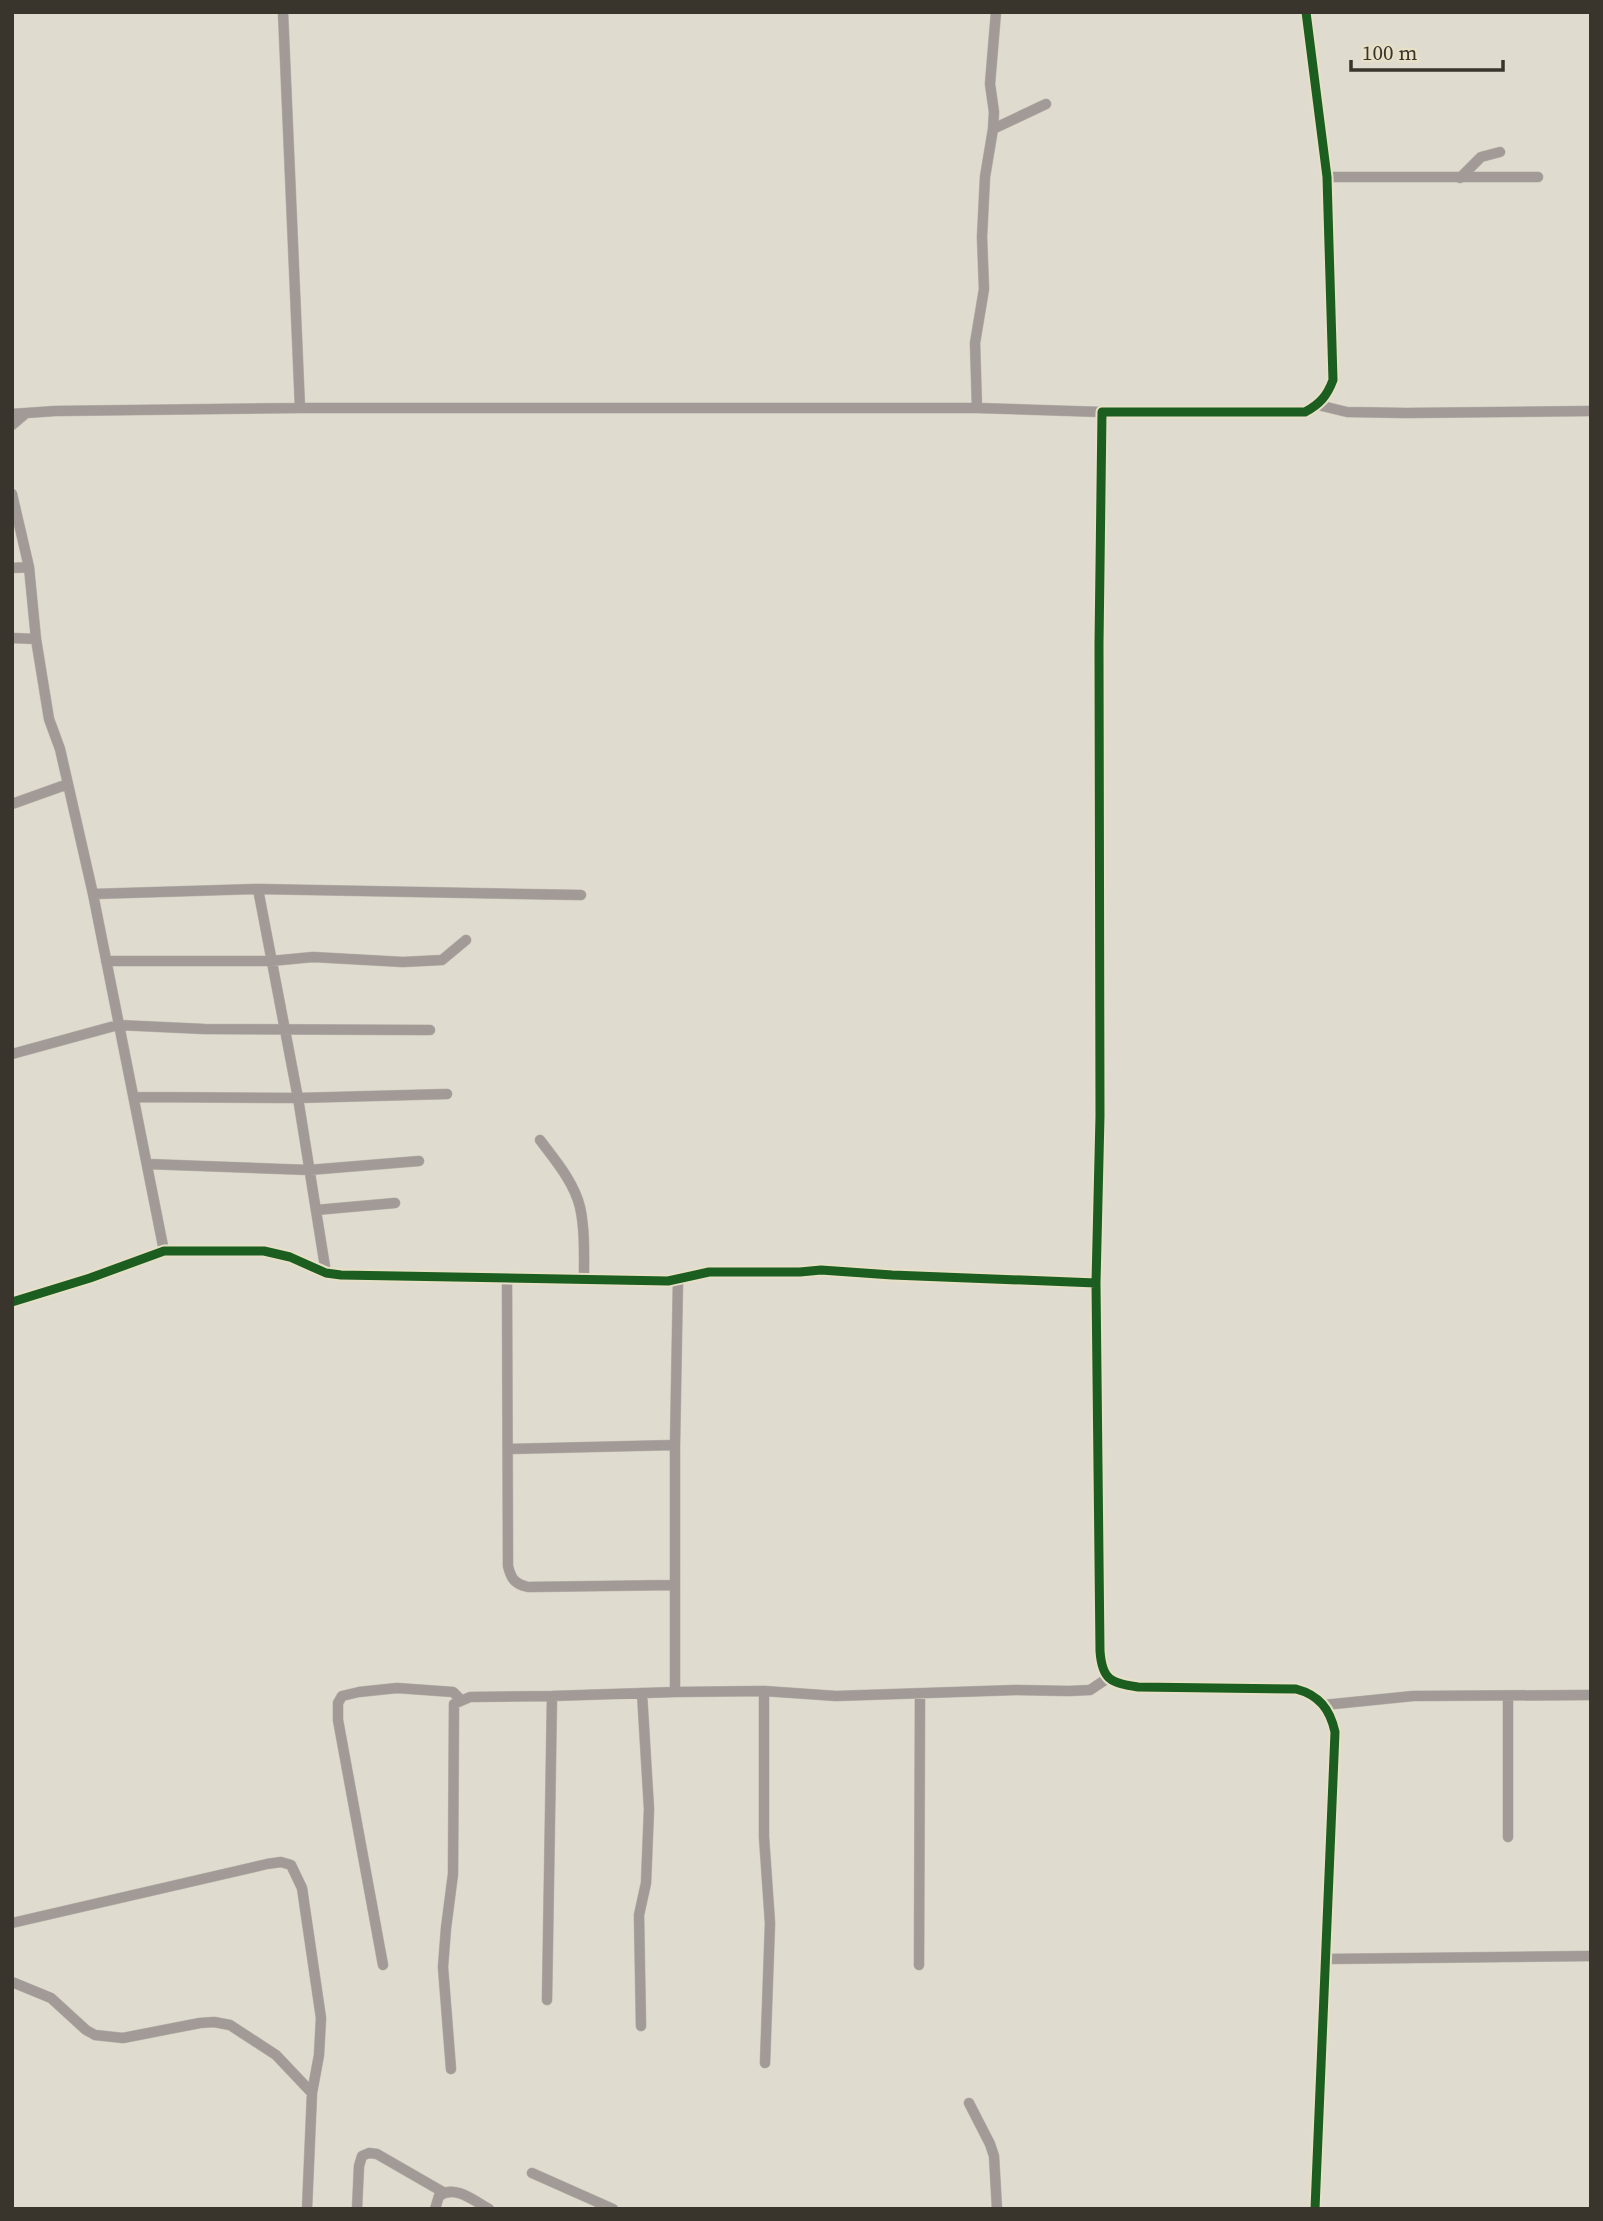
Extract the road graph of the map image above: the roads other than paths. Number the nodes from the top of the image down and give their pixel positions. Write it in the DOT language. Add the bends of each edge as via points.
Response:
graph roads {
  1 [pos="283,12"];
  2 [pos="996,12"];
  3 [pos="1306,12"];
  4 [pos="1046,104"];
  5 [pos="993,128"];
  6 [pos="1500,152"];
  7 [pos="1327,177"];
  8 [pos="1538,177"];
  9 [pos="1460,178"];
  10 [pos="1318,405"];
  11 [pos="300,408"];
  12 [pos="977,408"];
  13 [pos="1591,411"];
  14 [pos="1102,412"];
  15 [pos="12,414"];
  16 [pos="24,414"];
  17 [pos="12,425"];
  18 [pos="13,499"];
  19 [pos="29,567"];
  20 [pos="12,568"];
  21 [pos="12,638"];
  22 [pos="36,639"];
  23 [pos="68,784"];
  24 [pos="12,804"];
  25 [pos="258,889"];
  26 [pos="93,894"];
  27 [pos="581,895"];
  28 [pos="466,940"];
  29 [pos="106,961"];
  30 [pos="271,961"];
  31 [pos="118,1025"];
  32 [pos="284,1029"];
  33 [pos="430,1030"];
  34 [pos="12,1054"];
  35 [pos="447,1094"];
  36 [pos="134,1097"];
  37 [pos="298,1098"];
  38 [pos="540,1140"];
  39 [pos="419,1161"];
  40 [pos="147,1164"];
  41 [pos="309,1170"];
  42 [pos="395,1203"];
  43 [pos="316,1210"];
  44 [pos="164,1251"];
  45 [pos="326,1273"];
  46 [pos="507,1278"];
  47 [pos="584,1279"];
  48 [pos="678,1279"];
  49 [pos="1096,1283"];
  50 [pos="12,1302"];
  51 [pos="675,1445"];
  52 [pos="508,1449"];
  53 [pos="675,1585"];
  54 [pos="1108,1678"];
  55 [pos="676,1692"];
  56 [pos="764,1692"];
  57 [pos="642,1693"];
  58 [pos="920,1695"];
  59 [pos="1591,1695"];
  60 [pos="552,1696"];
  61 [pos="1508,1696"];
  62 [pos="461,1700"];
  63 [pos="1324,1705"];
  64 [pos="1507,1837"];
  65 [pos="12,1923"];
  66 [pos="1591,1956"];
  67 [pos="1326,1959"];
  68 [pos="383,1965"];
  69 [pos="919,1965"];
  70 [pos="12,1982"];
  71 [pos="547,2000"];
  72 [pos="641,2026"];
  73 [pos="765,2063"];
  74 [pos="452,2069"];
  75 [pos="312,2093"];
  76 [pos="969,2104"];
  77 [pos="532,2173"];
  78 [pos="443,2192"];
  79 [pos="307,2209"];
  80 [pos="356,2209"];
  81 [pos="435,2209"];
  82 [pos="489,2209"];
  83 [pos="613,2209"];
  84 [pos="997,2209"];
  85 [pos="1315,2209"];
  1 -- 11 [label="street"];
  2 -- 5 [label="street" via="990,84"];
  3 -- 7 [label="street"];
  4 -- 5 [label="street"];
  5 -- 12 [label="street" via="984,201 984,289 975,343"];
  6 -- 9 [label="street" via="1481,157"];
  7 -- 9 [label="street"];
  7 -- 10 [label="street" via="1333,380"];
  8 -- 9 [label="street"];
  10 -- 13 [label="street" via="1347,412 1406,414"];
  10 -- 14 [label="street" via="1305,412 1286,413"];
  11 -- 12 [label="street"];
  11 -- 16 [label="street"];
  12 -- 14 [label="street"];
  14 -- 49 [label="street"];
  15 -- 16 [label="street"];
  16 -- 17 [label="street"];
  18 -- 19 [label="street"];
  19 -- 20 [label="street"];
  19 -- 22 [label="street"];
  21 -- 22 [label="street"];
  22 -- 23 [label="street" via="49,719"];
  23 -- 24 [label="street"];
  23 -- 26 [label="street"];
  25 -- 26 [label="street"];
  25 -- 27 [label="street"];
  25 -- 30 [label="street"];
  26 -- 29 [label="street"];
  28 -- 30 [label="street" via="442,960 313,957"];
  29 -- 30 [label="street"];
  29 -- 31 [label="street"];
  30 -- 32 [label="street"];
  31 -- 32 [label="street"];
  31 -- 34 [label="street"];
  31 -- 36 [label="street"];
  32 -- 33 [label="street"];
  32 -- 37 [label="street"];
  35 -- 37 [label="street"];
  36 -- 37 [label="street"];
  36 -- 40 [label="street"];
  37 -- 41 [label="street"];
  38 -- 47 [label="street" via="566,1175 579,1204"];
  39 -- 41 [label="street"];
  40 -- 41 [label="street"];
  40 -- 44 [label="street"];
  41 -- 43 [label="street"];
  42 -- 43 [label="street"];
  43 -- 45 [label="street"];
  44 -- 45 [label="street" via="264,1251"];
  44 -- 50 [label="street"];
  45 -- 46 [label="street"];
  46 -- 47 [label="street"];
  46 -- 52 [label="street"];
  47 -- 48 [label="street"];
  48 -- 49 [label="street" via="709,1272 821,1270"];
  48 -- 51 [label="street"];
  49 -- 54 [label="street" via="1100,1651"];
  51 -- 52 [label="street"];
  51 -- 53 [label="street"];
  52 -- 53 [label="street" via="508,1566 518,1585"];
  53 -- 55 [label="street"];
  54 -- 58 [label="street" via="1090,1690"];
  54 -- 63 [label="street" via="1138,1687 1296,1689 1310,1692"];
  55 -- 56 [label="street"];
  55 -- 57 [label="street"];
  56 -- 58 [label="street"];
  56 -- 73 [label="street" via="764,1837 770,1923"];
  57 -- 60 [label="street"];
  57 -- 72 [label="street" via="649,1809 646,1883 639,1915"];
  58 -- 69 [label="street"];
  59 -- 61 [label="street"];
  60 -- 62 [label="street"];
  60 -- 71 [label="street"];
  61 -- 63 [label="street" via="1413,1696"];
  61 -- 64 [label="street"];
  62 -- 68 [label="street" via="453,1692 397,1688 341,1696 338,1703"];
  62 -- 74 [label="street" via="452,1712 453,1874 443,1967"];
  63 -- 67 [label="street" via="1335,1732"];
  65 -- 75 [label="street" via="267,1864 291,1865 302,1888 321,2018"];
  66 -- 67 [label="street"];
  67 -- 85 [label="street"];
  70 -- 75 [label="street" via="51,1997 86,2030 103,2036 124,2038 200,2023 230,2025 276,2054"];
  75 -- 79 [label="street"];
  76 -- 84 [label="street" via="994,2156"];
  77 -- 83 [label="street"];
  78 -- 80 [label="street" via="369,2153 359,2166"];
  78 -- 81 [label="street"];
  78 -- 82 [label="street" via="459,2192"];
}
